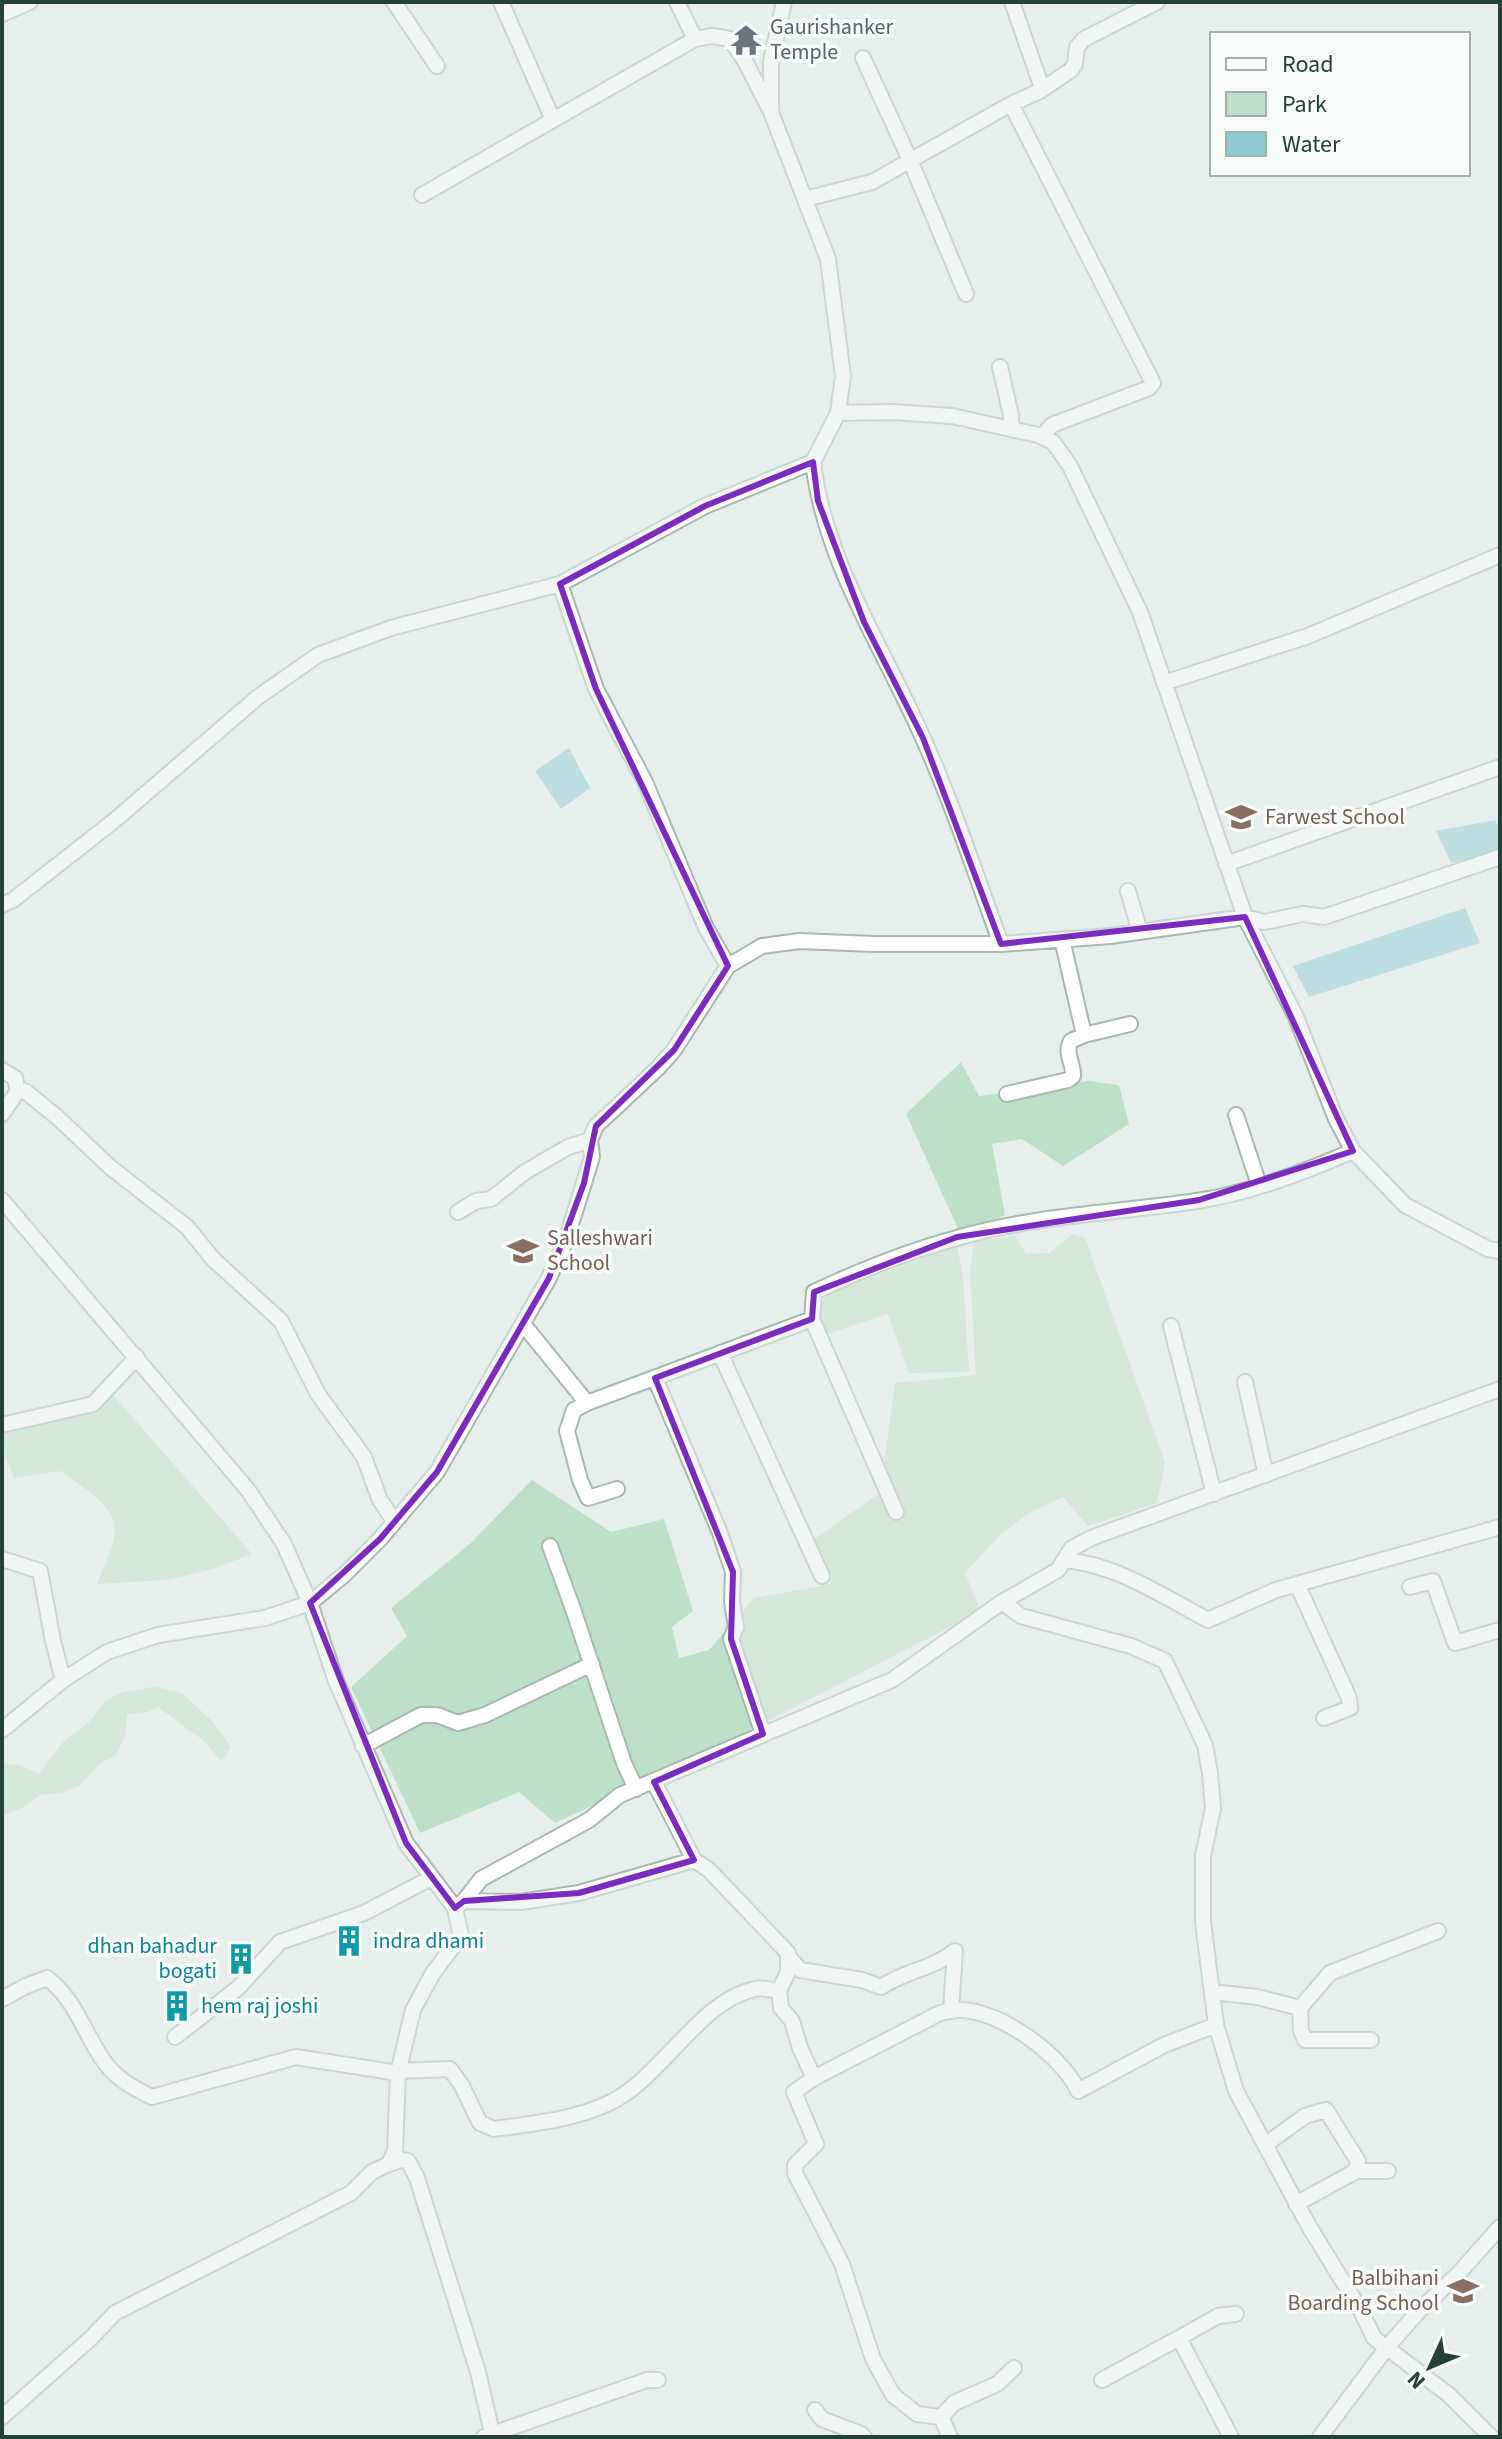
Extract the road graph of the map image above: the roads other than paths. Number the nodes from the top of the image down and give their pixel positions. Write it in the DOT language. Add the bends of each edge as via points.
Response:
graph roads {
  1 [pos="30,2"];
  2 [pos="394,2"];
  3 [pos="501,2"];
  4 [pos="677,2"];
  5 [pos="784,2"];
  6 [pos="1012,2"];
  7 [pos="1157,2"];
  8 [pos="2,14"];
  9 [pos="695,39"];
  10 [pos="863,58"];
  11 [pos="437,66"];
  12 [pos="1042,88"];
  13 [pos="1011,104"];
  14 [pos="771,112"];
  15 [pos="553,120"];
  16 [pos="910,160"];
  17 [pos="422,195"];
  18 [pos="805,199"];
  19 [pos="966,294"];
  20 [pos="1000,367"];
  21 [pos="838,413"];
  22 [pos="1011,429"];
  23 [pos="1038,435"];
  24 [pos="813,462"];
  25 [pos="1500,555"];
  26 [pos="560,584"];
  27 [pos="1164,683"];
  28 [pos="1500,767"];
  29 [pos="1500,857"];
  30 [pos="1226,864"];
  31 [pos="1128,891"];
  32 [pos="2,905"];
  33 [pos="1245,917"];
  34 [pos="1140,932"];
  35 [pos="1062,939"];
  36 [pos="1001,944"];
  37 [pos="728,966"];
  38 [pos="1130,1024"];
  39 [pos="1084,1035"];
  40 [pos="2,1070"];
  41 [pos="18,1091"];
  42 [pos="1007,1094"];
  43 [pos="2,1114"];
  44 [pos="1236,1115"];
  45 [pos="590,1140"];
  46 [pos="1353,1151"];
  47 [pos="1259,1185"];
  48 [pos="2,1200"];
  49 [pos="458,1212"];
  50 [pos="1500,1251"];
  51 [pos="812,1319"];
  52 [pos="523,1324"];
  53 [pos="1171,1326"];
  54 [pos="720,1353"];
  55 [pos="137,1357"];
  56 [pos="655,1378"];
  57 [pos="1245,1382"];
  58 [pos="1500,1389"];
  59 [pos="587,1403"];
  60 [pos="2,1425"];
  61 [pos="1266,1475"];
  62 [pos="617,1489"];
  63 [pos="1214,1494"];
  64 [pos="896,1512"];
  65 [pos="394,1521"];
  66 [pos="1500,1527"];
  67 [pos="550,1546"];
  68 [pos="2,1559"];
  69 [pos="1065,1560"];
  70 [pos="822,1576"];
  71 [pos="1297,1584"];
  72 [pos="1410,1587"];
  73 [pos="1002,1602"];
  74 [pos="310,1603"];
  75 [pos="1500,1630"];
  76 [pos="592,1664"];
  77 [pos="63,1680"];
  78 [pos="1324,1718"];
  79 [pos="2,1730"];
  80 [pos="763,1734"];
  81 [pos="363,1746"];
  82 [pos="654,1782"];
  83 [pos="636,1789"];
  84 [pos="694,1860"];
  85 [pos="431,1878"];
  86 [pos="459,1905"];
  87 [pos="1438,1931"];
  88 [pos="788,1956"];
  89 [pos="779,1991"];
  90 [pos="1212,1992"];
  91 [pos="2,1999"];
  92 [pos="1300,2008"];
  93 [pos="951,2011"];
  94 [pos="1216,2025"];
  95 [pos="175,2037"];
  96 [pos="1371,2040"];
  97 [pos="398,2072"];
  98 [pos="814,2078"];
  99 [pos="1265,2145"];
  100 [pos="389,2164"];
  101 [pos="1356,2171"];
  102 [pos="1388,2171"];
  103 [pos="1296,2204"];
  104 [pos="1500,2227"];
  105 [pos="1236,2314"];
  106 [pos="1179,2338"];
  107 [pos="1388,2346"];
  108 [pos="1014,2368"];
  109 [pos="658,2380"];
  110 [pos="1102,2380"];
  111 [pos="815,2410"];
  112 [pos="2,2417"];
  113 [pos="941,2417"];
  114 [pos="490,2437"];
  115 [pos="864,2437"];
  116 [pos="950,2437"];
  117 [pos="1231,2437"];
  118 [pos="1320,2437"];
  119 [pos="1491,2437"];
  1 -- 8 [label="street"];
  2 -- 11 [label="street"];
  3 -- 15 [label="street"];
  4 -- 9 [label="street"];
  5 -- 14 [label="street" via="771,61"];
  6 -- 12 [label="street"];
  7 -- 12 [label="street" via="1084,39 1071,70"];
  9 -- 14 [label="street" via="730,39"];
  9 -- 15 [label="street"];
  10 -- 16 [label="street"];
  12 -- 13 [label="street"];
  13 -- 16 [label="street"];
  13 -- 23 [label="street" via="1153,383"];
  14 -- 18 [label="street"];
  15 -- 17 [label="street"];
  16 -- 18 [label="street" via="872,182"];
  16 -- 19 [label="street"];
  18 -- 21 [label="street" via="828,259 843,376"];
  20 -- 22 [label="street"];
  21 -- 22 [label="street" via="952,416"];
  21 -- 24 [label="street"];
  22 -- 23 [label="street"];
  23 -- 27 [label="street" via="1053,442 1070,466 1140,612"];
  24 -- 26 [label="street" via="705,506"];
  24 -- 36 [label="street" via="818,501 864,622 923,738"];
  25 -- 27 [label="street" via="1308,636"];
  26 -- 32 [label="street" via="391,628 318,655 258,697 115,820"];
  26 -- 37 [label="street" via="596,689 645,782 706,928"];
  27 -- 30 [label="street"];
  28 -- 30 [label="street"];
  29 -- 33 [label="street" via="1324,917 1303,914 1264,922"];
  30 -- 33 [label="street"];
  31 -- 34 [label="street"];
  33 -- 34 [label="street"];
  33 -- 46 [label="street" via="1296,1017"];
  34 -- 35 [label="street"];
  35 -- 36 [label="street"];
  35 -- 39 [label="street"];
  36 -- 37 [label="street" via="799,941 762,946"];
  37 -- 45 [label="street" via="674,1050 596,1126"];
  38 -- 39 [label="street"];
  39 -- 42 [label="street" via="1068,1044 1073,1076 1068,1080"];
  40 -- 41 [label="street" via="15,1078"];
  41 -- 43 [label="street"];
  41 -- 65 [label="street" via="25,1091 187,1227 213,1259 281,1321 318,1394 364,1457"];
  44 -- 47 [label="street"];
  45 -- 49 [label="street" via="555,1153 491,1199"];
  45 -- 52 [label="street" via="592,1157 566,1240"];
  46 -- 47 [label="street"];
  46 -- 50 [label="street" via="1405,1205"];
  47 -- 51 [label="street" via="1199,1200 957,1237 814,1292"];
  48 -- 55 [label="street"];
  51 -- 54 [label="street"];
  51 -- 64 [label="street"];
  52 -- 59 [label="street"];
  52 -- 65 [label="street" via="437,1472"];
  53 -- 63 [label="street"];
  54 -- 56 [label="street"];
  54 -- 70 [label="street"];
  55 -- 60 [label="street" via="93,1404"];
  55 -- 74 [label="street" via="248,1490 284,1544"];
  56 -- 59 [label="street"];
  56 -- 80 [label="street" via="733,1572 736,1627 731,1639"];
  57 -- 61 [label="street"];
  58 -- 61 [label="street"];
  59 -- 62 [label="street" via="574,1410 567,1431 580,1480 588,1498"];
  61 -- 63 [label="street"];
  63 -- 69 [label="street" via="1091,1538 1071,1549"];
  65 -- 74 [label="street"];
  66 -- 71 [label="street"];
  67 -- 76 [label="street"];
  68 -- 77 [label="street" via="40,1571"];
  69 -- 71 [label="street" via="1121,1574 1208,1620"];
  69 -- 73 [label="street" via="1058,1570"];
  71 -- 78 [label="street" via="1349,1698 1350,1708"];
  72 -- 75 [label="street" via="1433,1581 1455,1643"];
  73 -- 80 [label="street" via="892,1680"];
  73 -- 90 [label="street" via="1021,1616 1131,1646 1165,1661 1205,1745 1210,1773 1213,1808 1202,1887"];
  74 -- 77 [label="street" via="265,1618 158,1635 107,1652"];
  74 -- 81 [label="street"];
  76 -- 81 [label="street" via="485,1715 458,1723 421,1715"];
  76 -- 83 [label="street"];
  77 -- 79 [label="street"];
  80 -- 82 [label="street"];
  81 -- 85 [label="street" via="406,1843"];
  82 -- 83 [label="street"];
  82 -- 84 [label="street"];
  83 -- 86 [label="street" via="481,1879"];
  84 -- 86 [label="street" via="579,1893"];
  84 -- 88 [label="street"];
  85 -- 86 [label="street"];
  85 -- 95 [label="street" via="364,1913 280,1942 238,1988"];
  86 -- 97 [label="street" via="461,1936 413,2010"];
  87 -- 92 [label="street" via="1330,1973"];
  88 -- 89 [label="street"];
  88 -- 93 [label="street" via="800,1970 881,1987 955,1951"];
  89 -- 97 [label="street" via="758,1988 724,2004 609,2104 568,2117 485,2127 450,2069"];
  89 -- 98 [label="street" via="781,2008 792,2021"];
  90 -- 92 [label="street"];
  90 -- 94 [label="street"];
  91 -- 97 [label="street" via="47,1978 66,1996 104,2062 128,2085 152,2097 296,2057"];
  92 -- 96 [label="street" via="1305,2040"];
  93 -- 94 [label="street" via="998,2020 1043,2048 1078,2091 1164,2045"];
  93 -- 98 [label="street"];
  94 -- 99 [label="street" via="1236,2091"];
  97 -- 100 [label="street" via="395,2151"];
  98 -- 113 [label="street" via="794,2092 816,2144 795,2165 795,2173 842,2264 873,2359 893,2395 917,2414"];
  99 -- 101 [label="street" via="1305,2116 1326,2110 1358,2161"];
  99 -- 103 [label="street"];
  100 -- 112 [label="street" via="351,2193 115,2313"];
  100 -- 114 [label="street" via="408,2161 417,2178 478,2372"];
  101 -- 102 [label="street"];
  101 -- 103 [label="street"];
  103 -- 107 [label="street" via="1374,2338"];
  104 -- 107 [label="street"];
  105 -- 106 [label="street" via="1218,2316"];
  106 -- 110 [label="street"];
  106 -- 117 [label="street"];
  107 -- 118 [label="street"];
  107 -- 119 [label="street"];
  108 -- 113 [label="street" via="997,2384 954,2403"];
  109 -- 114 [label="street"];
  111 -- 115 [label="street" via="822,2419"];
  113 -- 116 [label="street"];
}
